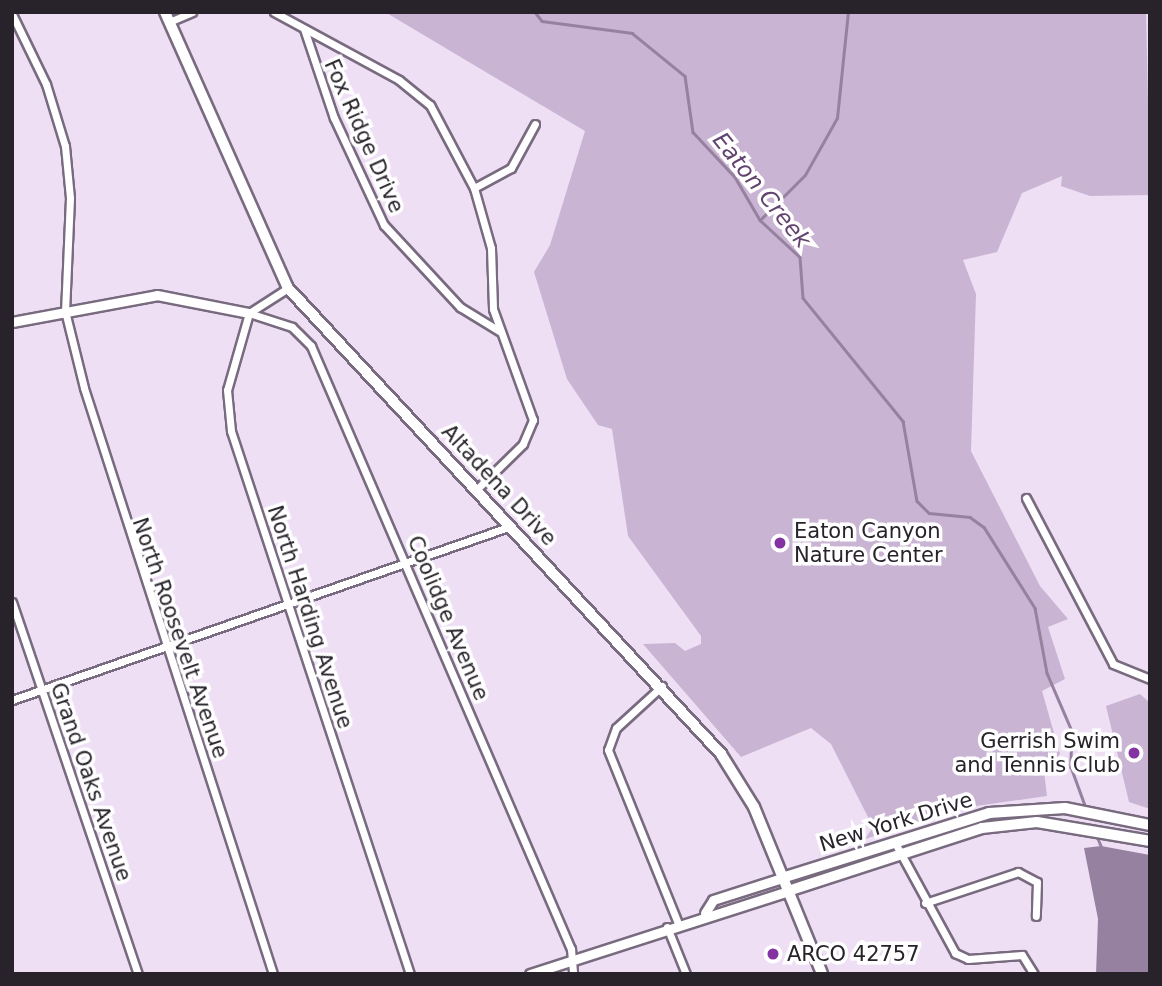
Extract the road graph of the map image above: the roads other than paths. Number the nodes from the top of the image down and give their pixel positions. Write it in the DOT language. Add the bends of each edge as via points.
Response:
graph roads {
  1 [pos="192,12"];
  2 [pos="274,12"];
  3 [pos="12,14"];
  4 [pos="167,17"];
  5 [pos="304,29"];
  6 [pos="535,124"];
  7 [pos="474,188"];
  8 [pos="288,288"];
  9 [pos="65,310"];
  10 [pos="249,313"];
  11 [pos="12,322"];
  12 [pos="500,331"];
  13 [pos="477,489"];
  14 [pos="1026,498"];
  15 [pos="511,526"];
  16 [pos="406,565"];
  17 [pos="12,602"];
  18 [pos="288,605"];
  19 [pos="164,648"];
  20 [pos="1150,679"];
  21 [pos="663,685"];
  22 [pos="41,690"];
  23 [pos="12,700"];
  24 [pos="1150,825"];
  25 [pos="893,840"];
  26 [pos="1150,841"];
  27 [pos="898,852"];
  28 [pos="782,878"];
  29 [pos="788,891"];
  30 [pos="925,903"];
  31 [pos="705,913"];
  32 [pos="1036,916"];
  33 [pos="678,923"];
  34 [pos="667,927"];
  35 [pos="571,960"];
  36 [pos="138,974"];
  37 [pos="274,974"];
  38 [pos="410,974"];
  39 [pos="530,974"];
  40 [pos="573,974"];
  41 [pos="686,974"];
  42 [pos="822,974"];
  43 [pos="1034,974"];
  1 -- 4 [label="street"];
  2 -- 5 [label="street"];
  3 -- 9 [label="street, North Roosevelt Avenue" via="46,84 65,146 70,198"];
  4 -- 8 [label="main road, Altadena Drive"];
  5 -- 7 [label="street" via="399,80 430,105"];
  5 -- 12 [label="street, Fox Ridge Drive" via="334,118 384,225 460,307"];
  6 -- 7 [label="street" via="511,168"];
  7 -- 12 [label="street" via="491,248"];
  8 -- 10 [label="street"];
  8 -- 13 [label="main road, Altadena Drive"];
  9 -- 10 [label="street" via="157,295"];
  9 -- 11 [label="street"];
  9 -- 19 [label="street, North Roosevelt Avenue" via="117,506"];
  10 -- 16 [label="street, Coolidge Avenue" via="292,327 311,346"];
  10 -- 18 [label="street, North Harding Avenue" via="227,390 230,431"];
  12 -- 13 [label="street" via="533,420 523,444"];
  13 -- 15 [label="main road, Altadena Drive"];
  14 -- 20 [label="street" via="1113,664"];
  15 -- 16 [label="street"];
  15 -- 21 [label="main road, Altadena Drive"];
  16 -- 18 [label="street"];
  16 -- 35 [label="street, Coolidge Avenue"];
  17 -- 22 [label="street, Grand Oaks Avenue"];
  18 -- 19 [label="street"];
  18 -- 38 [label="street, North Harding Avenue"];
  19 -- 22 [label="street"];
  19 -- 37 [label="street, North Roosevelt Avenue"];
  21 -- 28 [label="main road, Altadena Drive" via="738,780"];
  21 -- 33 [label="street" via="616,728 608,750"];
  22 -- 23 [label="street"];
  22 -- 36 [label="street, Grand Oaks Avenue"];
  24 -- 25 [label="main road, New York Drive" via="1065,808 989,813"];
  25 -- 27 [label="street"];
  25 -- 28 [label="main road, New York Drive"];
  26 -- 27 [label="main road, New York Drive" via="1037,822 982,828"];
  27 -- 29 [label="main road, New York Drive"];
  27 -- 30 [label="street"];
  28 -- 29 [label="main road, Altadena Drive"];
  28 -- 31 [label="street, New York Drive" via="713,901"];
  29 -- 31 [label="street, New York Drive"];
  29 -- 42 [label="main road, Altadena Drive"];
  30 -- 32 [label="street" via="1018,872 1037,882"];
  30 -- 43 [label="street" via="960,958 1013,953 1028,959"];
  31 -- 33 [label="street, New York Drive"];
  33 -- 34 [label="street, New York Drive"];
  34 -- 35 [label="street, New York Drive"];
  34 -- 41 [label="street"];
  35 -- 39 [label="street, New York Drive"];
  35 -- 40 [label="street, Coolidge Avenue"];
}
